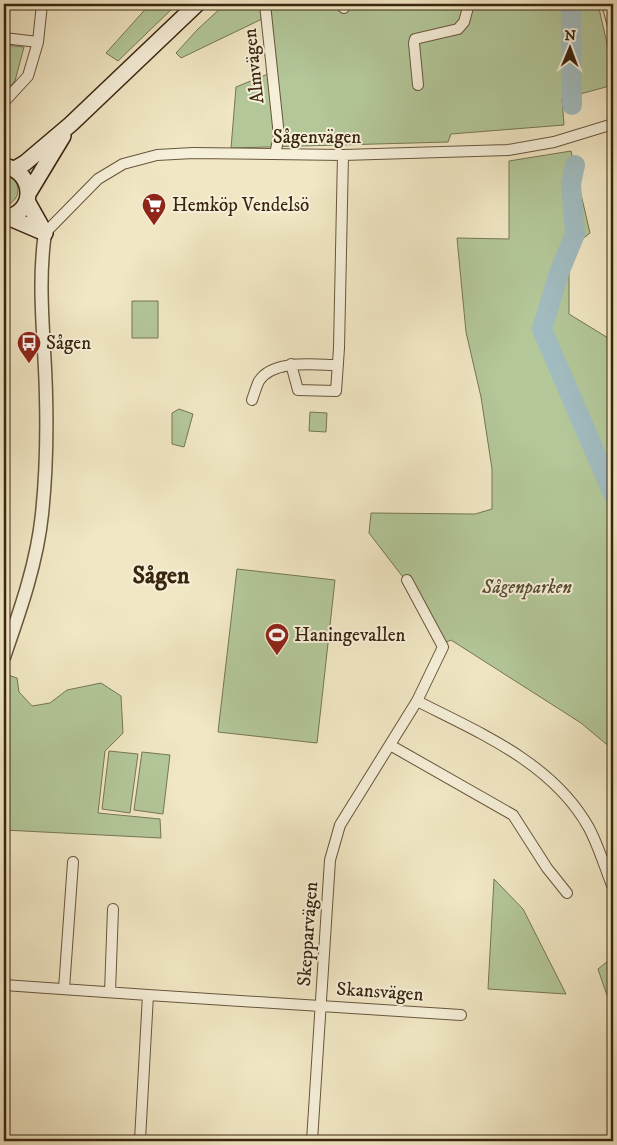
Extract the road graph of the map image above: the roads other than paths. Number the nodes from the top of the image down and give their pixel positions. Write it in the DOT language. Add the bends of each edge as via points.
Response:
graph roads {
  1 [pos="42,4"];
  2 [pos="197,4"];
  3 [pos="264,4"];
  4 [pos="469,4"];
  5 [pos="607,4"];
  6 [pos="613,26"];
  7 [pos="4,38"];
  8 [pos="38,42"];
  9 [pos="418,86"];
  10 [pos="4,102"];
  11 [pos="71,124"];
  12 [pos="613,124"];
  13 [pos="275,154"];
  14 [pos="343,155"];
  15 [pos="9,168"];
  16 [pos="28,198"];
  17 [pos="7,218"];
  18 [pos="45,233"];
  19 [pos="291,364"];
  20 [pos="338,365"];
  21 [pos="252,400"];
  22 [pos="407,580"];
  23 [pos="4,657"];
  24 [pos="417,701"];
  25 [pos="390,745"];
  26 [pos="73,862"];
  27 [pos="613,888"];
  28 [pos="567,893"];
  29 [pos="113,909"];
  30 [pos="4,985"];
  31 [pos="64,989"];
  32 [pos="110,992"];
  33 [pos="148,995"];
  34 [pos="321,1006"];
  35 [pos="461,1015"];
  36 [pos="140,1140"];
  37 [pos="312,1141"];
  1 -- 8 [label="street"];
  2 -- 11 [label="main road"];
  3 -- 13 [label="street, Almvägen" via="279,136"];
  4 -- 9 [label="street" via="464,22 458,29 415,39"];
  5 -- 6 [label="street"];
  7 -- 8 [label="street"];
  8 -- 10 [label="street" via="28,76"];
  11 -- 15 [label="main road" via="25,163"];
  11 -- 16 [label="main road"];
  12 -- 14 [label="street, Sågenvägen" via="554,142 508,150"];
  13 -- 14 [label="street, Sågenvägen"];
  13 -- 18 [label="street, Sågenvägen" via="184,153 157,155 123,164 98,179"];
  14 -- 20 [label="street"];
  15 -- 16 [label="main road" via="22,176 27,184"];
  16 -- 17 [label="main road" via="20,212"];
  16 -- 18 [label="main road"];
  17 -- 18 [label="main road"];
  18 -- 23 [label="street" via="42,307 46,397 42,514 21,610"];
  19 -- 20 [label="street"];
  19 -- 20 [label="street" via="298,390 336,391"];
  19 -- 21 [label="street" via="272,370 259,381"];
  22 -- 24 [label="street, Skepparvägen" via="443,648"];
  24 -- 25 [label="street, Skepparvägen"];
  24 -- 27 [label="street" via="530,762 562,790 589,828"];
  25 -- 28 [label="street" via="513,815"];
  25 -- 34 [label="street, Skepparvägen" via="340,825 330,860"];
  26 -- 31 [label="street"];
  29 -- 32 [label="street"];
  30 -- 31 [label="street, Skansvägen"];
  31 -- 32 [label="street, Skansvägen"];
  32 -- 33 [label="street, Skansvägen"];
  33 -- 34 [label="street, Skansvägen"];
  33 -- 36 [label="street"];
  34 -- 35 [label="street, Skansvägen"];
  34 -- 37 [label="street, Skepparvägen"];
}
